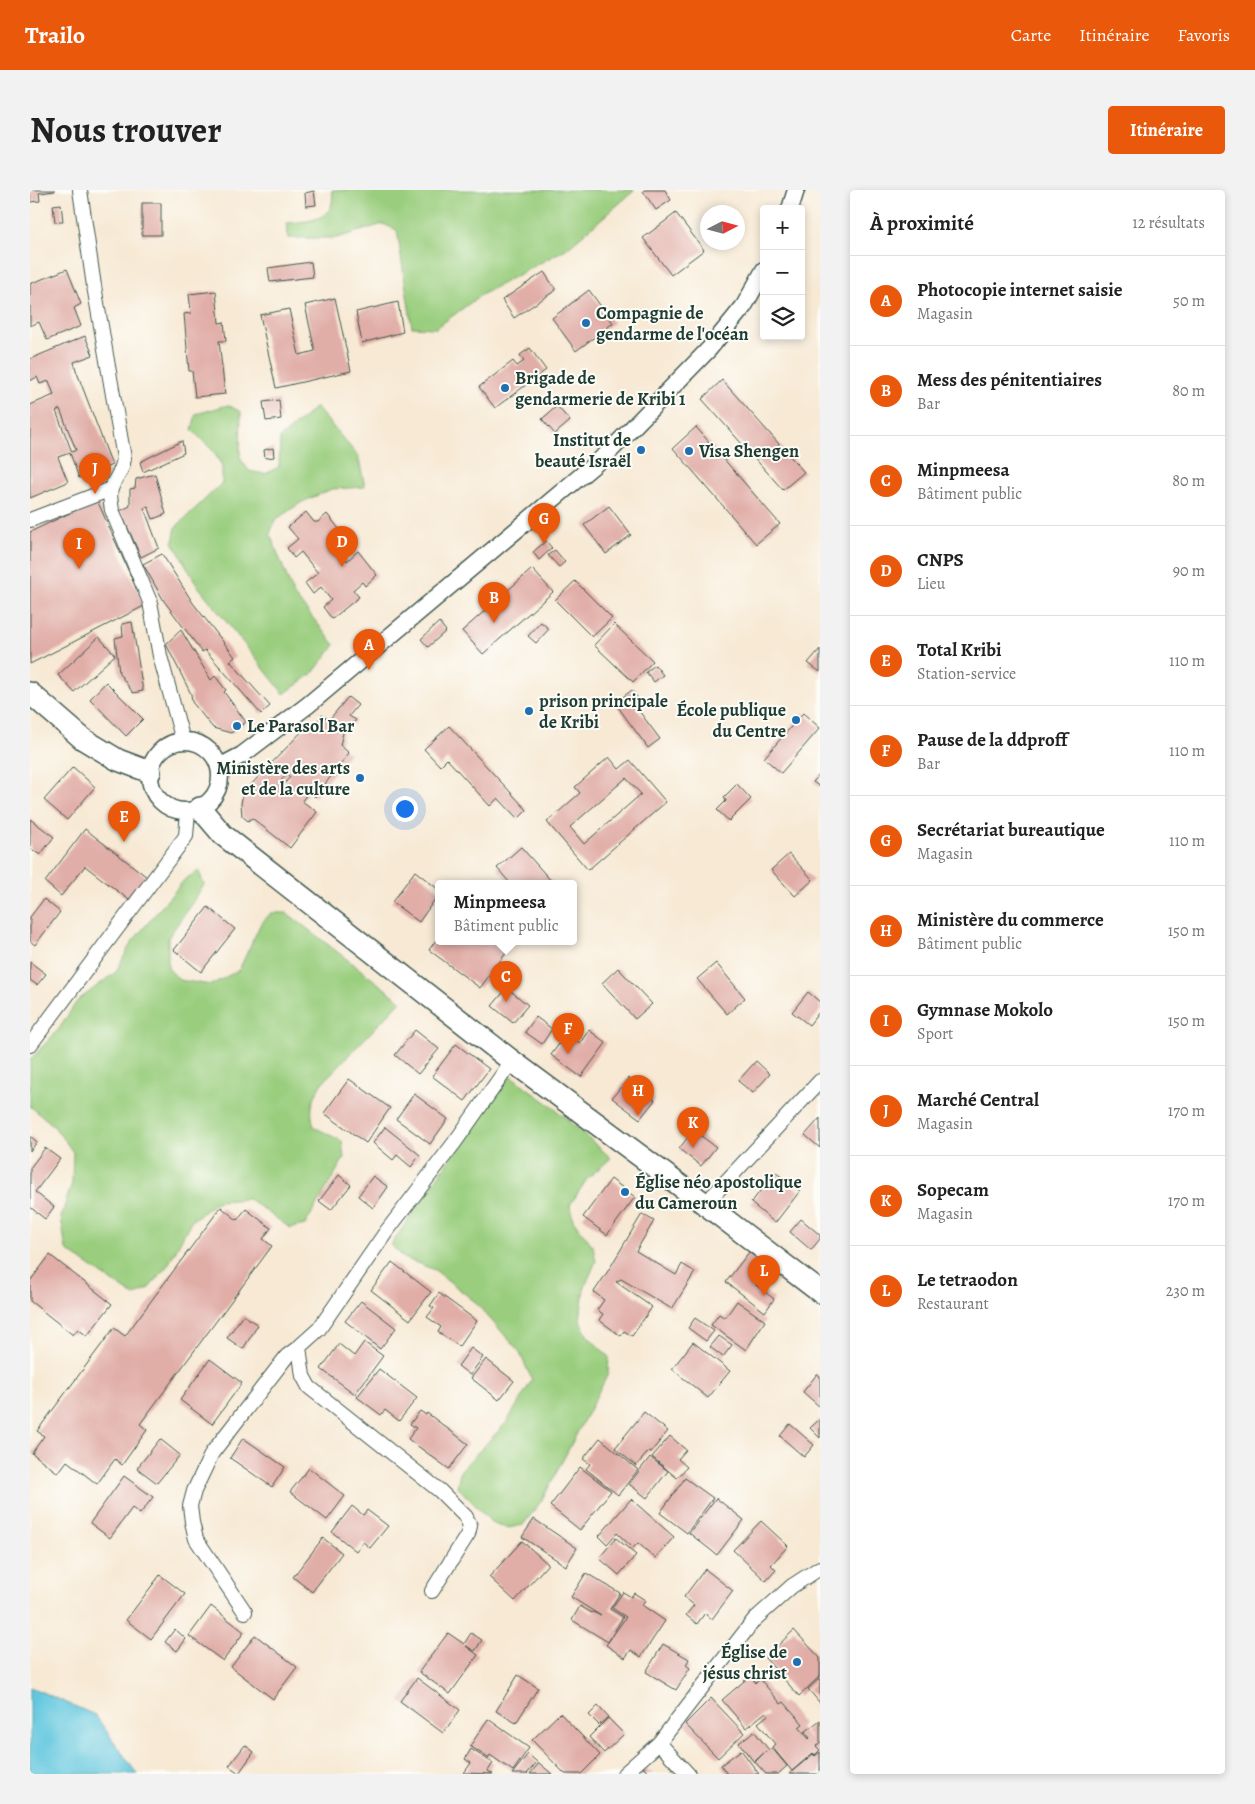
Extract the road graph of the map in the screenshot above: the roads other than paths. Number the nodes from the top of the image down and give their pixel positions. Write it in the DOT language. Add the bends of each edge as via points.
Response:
graph roads {
  1 [pos="80,190"];
  2 [pos="796,190"];
  3 [pos="791,205"];
  4 [pos="760,277"];
  5 [pos="111,489"];
  6 [pos="30,520"];
  7 [pos="30,693"];
  8 [pos="183,741"];
  9 [pos="218,767"];
  10 [pos="150,772"];
  11 [pos="194,810"];
  12 [pos="30,1044"];
  13 [pos="512,1061"];
  14 [pos="820,1081"];
  15 [pos="705,1204"];
  16 [pos="820,1292"];
  17 [pos="299,1348"];
  18 [pos="818,1573"];
  19 [pos="432,1591"];
  20 [pos="245,1612"];
  21 [pos="659,1743"];
  22 [pos="624,1774"];
  23 [pos="688,1774"];
  1 -- 5 [label="street" via="124,458 123,469"];
  2 -- 3 [label="street"];
  4 -- 9 [label="street" via="744,306 709,349 607,454 308,705 242,756"];
  5 -- 6 [label="street"];
  5 -- 8 [label="street" via="112,510 150,602 160,656"];
  7 -- 10 [label="main road" via="83,739 118,760"];
  8 -- 9 [label="street" via="209,751"];
  8 -- 10 [label="street" via="161,751"];
  9 -- 11 [label="street" via="220,779 216,791 210,801"];
  10 -- 11 [label="street" via="156,796 165,804 176,810"];
  11 -- 12 [label="street" via="186,836"];
  11 -- 13 [label="main road"];
  13 -- 15 [label="main road"];
  13 -- 17 [label="street" via="319,1329"];
  14 -- 15 [label="street"];
  15 -- 16 [label="main road"];
  17 -- 19 [label="street" via="303,1376 309,1387 440,1491 466,1517 470,1526 468,1534"];
  17 -- 20 [label="street" via="286,1356 212,1453 190,1506 196,1539"];
  18 -- 21 [label="street" via="792,1586 754,1620"];
  21 -- 22 [label="street"];
  21 -- 23 [label="street"];
}
